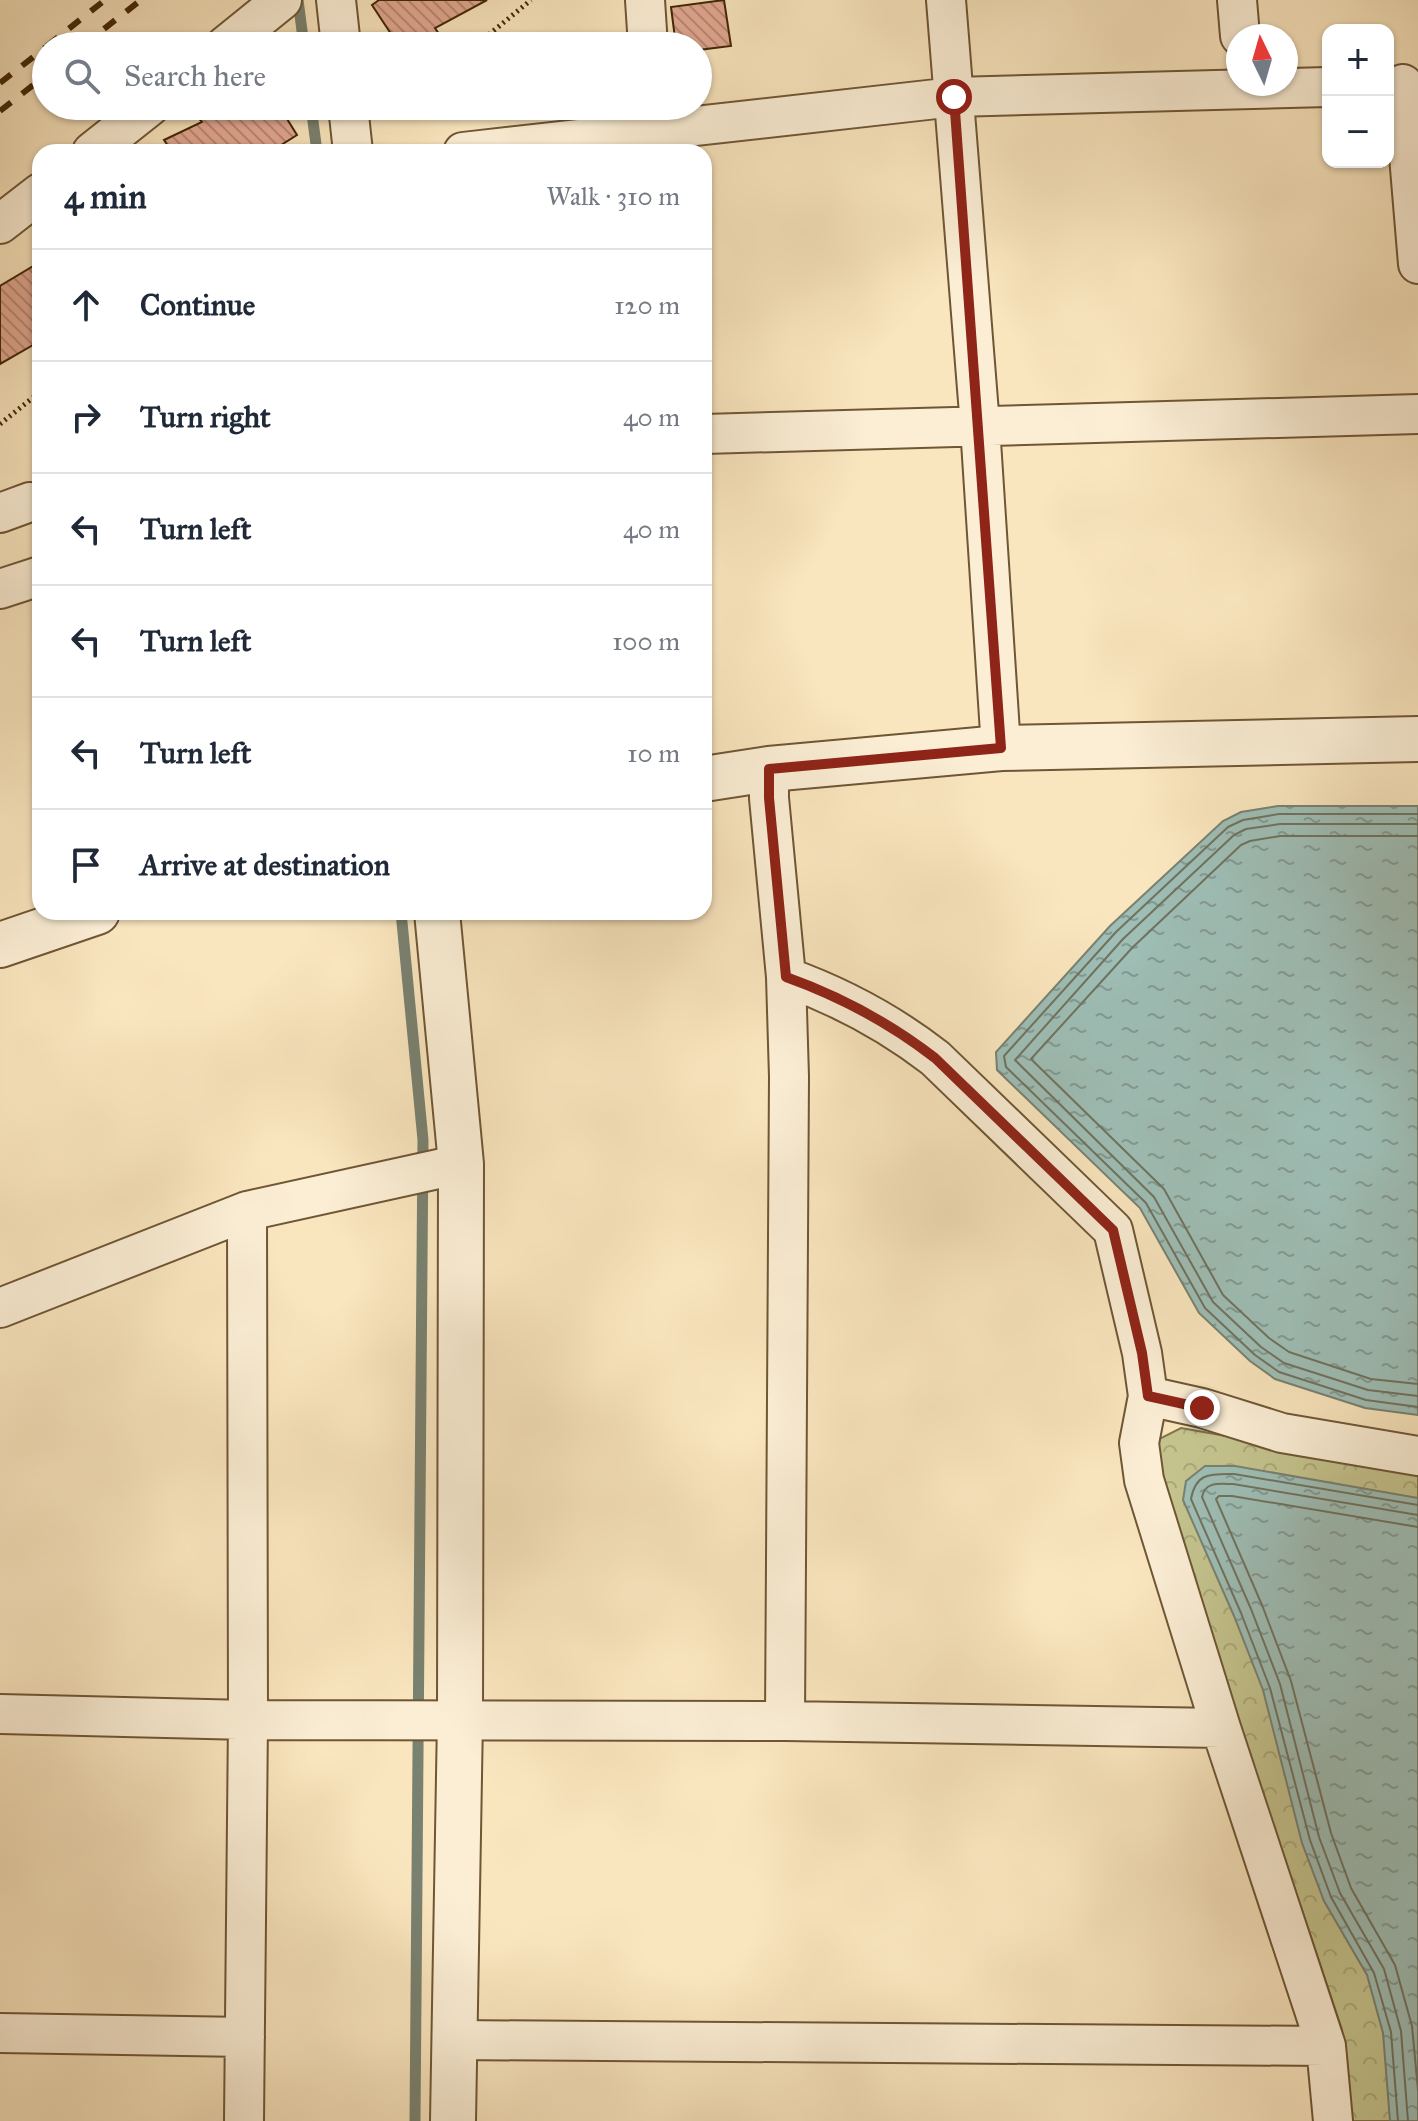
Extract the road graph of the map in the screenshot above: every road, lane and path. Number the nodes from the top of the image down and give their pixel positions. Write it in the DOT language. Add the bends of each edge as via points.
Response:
graph roads {
  1 [pos="282,0"];
  2 [pos="336,0"];
  3 [pos="531,0"];
  4 [pos="645,0"];
  5 [pos="946,0"];
  6 [pos="1237,0"];
  7 [pos="1239,24"];
  8 [pos="242,32"];
  9 [pos="339,32"];
  10 [pos="493,32"];
  11 [pos="647,32"];
  12 [pos="1403,84"];
  13 [pos="1298,87"];
  14 [pos="1322,87"];
  15 [pos="1226,88"];
  16 [pos="954,97"];
  17 [pos="712,114"];
  18 [pos="350,120"];
  19 [pos="643,120"];
  20 [pos="137,127"];
  21 [pos="106,144"];
  22 [pos="352,144"];
  23 [pos="508,144"];
  24 [pos="32,199"];
  25 [pos="0,224"];
  26 [pos="1418,264"];
  27 [pos="32,398"];
  28 [pos="1418,414"];
  29 [pos="0,424"];
  30 [pos="980,426"];
  31 [pos="712,434"];
  32 [pos="32,579"];
  33 [pos="0,589"];
  34 [pos="1418,739"];
  35 [pos="1001,748"];
  36 [pos="769,769"];
  37 [pos="712,778"];
  38 [pos="73,920"];
  39 [pos="437,920"];
  40 [pos="0,945"];
  41 [pos="786,977"];
  42 [pos="437,1169"];
  43 [pos="247,1211"];
  44 [pos="0,1308"];
  45 [pos="1148,1396"];
  46 [pos="1418,1456"];
  47 [pos="0,1714"];
  48 [pos="460,1719"];
  49 [pos="248,1720"];
  50 [pos="785,1721"];
  51 [pos="1221,1728"];
  52 [pos="0,2033"];
  53 [pos="245,2037"];
  54 [pos="455,2040"];
  55 [pos="1326,2046"];
  56 [pos="244,2121"];
  57 [pos="453,2121"];
  58 [pos="1333,2121"];
  1 -- 8 [label="street"];
  2 -- 9 [label="street"];
  3 -- 10 [label="path"];
  4 -- 11 [label="street"];
  5 -- 16 [label="street"];
  6 -- 7 [label="street"];
  12 -- 26 [label="street"];
  13 -- 14 [label="street"];
  15 -- 16 [label="street"];
  16 -- 17 [label="street"];
  16 -- 30 [label="street"];
  18 -- 22 [label="street"];
  19 -- 23 [label="street"];
  20 -- 21 [label="street"];
  24 -- 25 [label="street"];
  27 -- 29 [label="path"];
  28 -- 30 [label="street"];
  30 -- 31 [label="street"];
  30 -- 35 [label="street"];
  32 -- 33 [label="street"];
  34 -- 35 [label="street"];
  35 -- 36 [label="street"];
  36 -- 37 [label="street"];
  36 -- 41 [label="street"];
  38 -- 40 [label="street"];
  39 -- 42 [label="street"];
  41 -- 45 [label="street" via="907,1036 1113,1230"];
  41 -- 50 [label="street"];
  42 -- 43 [label="street"];
  42 -- 48 [label="street"];
  43 -- 44 [label="street"];
  43 -- 49 [label="street"];
  45 -- 46 [label="street" via="1282,1433"];
  45 -- 51 [label="street" via="1139,1443 1144,1480"];
  47 -- 49 [label="street"];
  48 -- 49 [label="street"];
  48 -- 50 [label="street"];
  48 -- 54 [label="street"];
  49 -- 53 [label="street"];
  50 -- 51 [label="street"];
  51 -- 55 [label="street"];
  52 -- 53 [label="street"];
  53 -- 56 [label="street"];
  54 -- 55 [label="street"];
  54 -- 57 [label="street"];
  55 -- 58 [label="street"];
}
